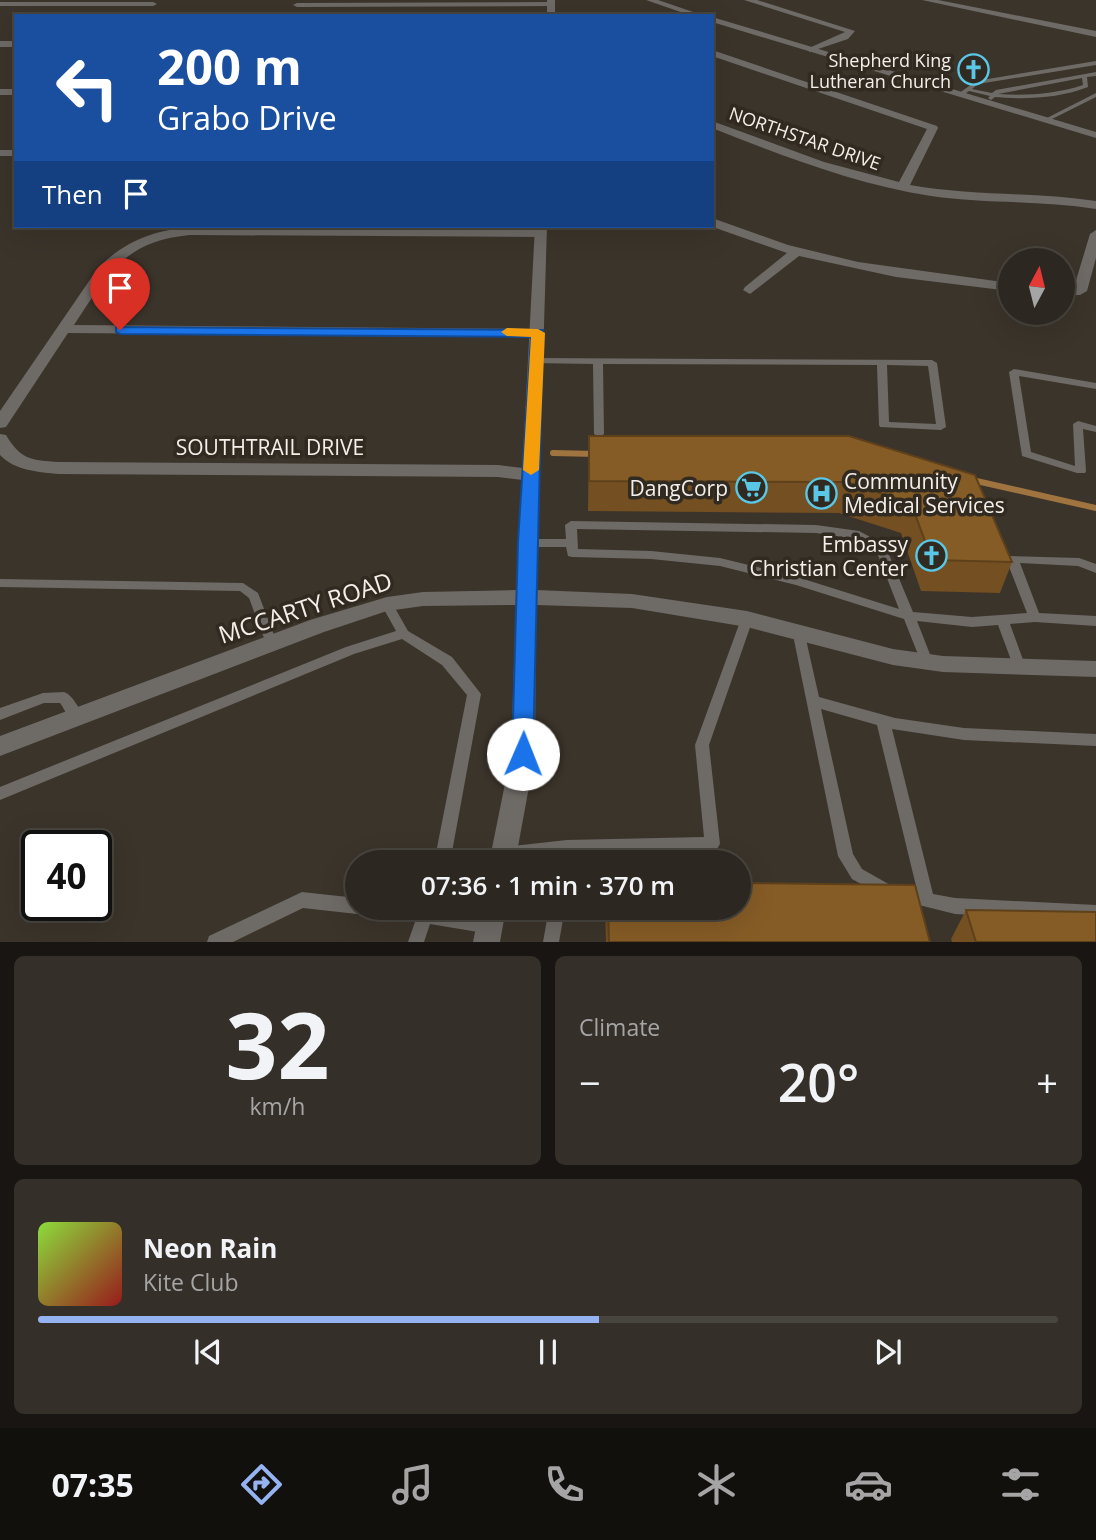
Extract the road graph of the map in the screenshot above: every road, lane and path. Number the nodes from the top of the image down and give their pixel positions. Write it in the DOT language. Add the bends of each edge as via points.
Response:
graph roads {
  1 [pos="650,0"];
  2 [pos="748,0"];
  3 [pos="926,0"];
  4 [pos="464,2"];
  5 [pos="551,2"];
  6 [pos="0,4"];
  7 [pos="153,4"];
  8 [pos="298,5"];
  9 [pos="695,14"];
  10 [pos="714,20"];
  11 [pos="1096,34"];
  12 [pos="812,50"];
  13 [pos="714,54"];
  14 [pos="1096,63"];
  15 [pos="1096,74"];
  16 [pos="1084,76"];
  17 [pos="964,92"];
  18 [pos="1096,95"];
  19 [pos="990,99"];
  20 [pos="1046,120"];
  21 [pos="714,125"];
  22 [pos="1096,135"];
  23 [pos="903,187"];
  24 [pos="1096,205"];
  25 [pos="714,223"];
  26 [pos="541,229"];
  27 [pos="1096,234"];
  28 [pos="797,251"];
  29 [pos="998,286"];
  30 [pos="750,290"];
  31 [pos="1075,290"];
  32 [pos="65,329"];
  33 [pos="538,333"];
  34 [pos="536,361"];
  35 [pos="598,362"];
  36 [pos="882,362"];
  37 [pos="1096,386"];
  38 [pos="0,422"];
  39 [pos="1096,429"];
  40 [pos="599,434"];
  41 [pos="0,439"];
  42 [pos="531,475"];
  43 [pos="527,542"];
  44 [pos="571,542"];
  45 [pos="1096,569"];
  46 [pos="0,583"];
  47 [pos="526,597"];
  48 [pos="387,604"];
  49 [pos="908,616"];
  50 [pos="1035,617"];
  51 [pos="747,619"];
  52 [pos="1002,620"];
  53 [pos="1096,621"];
  54 [pos="404,635"];
  55 [pos="800,635"];
  56 [pos="271,643"];
  57 [pos="927,662"];
  58 [pos="1020,668"];
  59 [pos="1096,669"];
  60 [pos="813,701"];
  61 [pos="0,714"];
  62 [pos="77,717"];
  63 [pos="883,720"];
  64 [pos="1096,740"];
  65 [pos="0,746"];
  66 [pos="0,794"];
  67 [pos="444,850"];
  68 [pos="505,850"];
  69 [pos="632,850"];
  70 [pos="927,900"];
  71 [pos="345,905"];
  72 [pos="1096,913"];
  73 [pos="424,920"];
  74 [pos="468,920"];
  75 [pos="555,920"];
  76 [pos="490,925"];
  77 [pos="215,942"];
  78 [pos="416,942"];
  79 [pos="551,942"];
  1 -- 9 [label="street"];
  2 -- 12 [label="street" via="851,31"];
  3 -- 11 [label="street"];
  4 -- 5 [label="street"];
  4 -- 8 [label="street"];
  6 -- 7 [label="street"];
  10 -- 12 [label="street"];
  12 -- 17 [label="street"];
  13 -- 23 [label="street" via="933,128"];
  14 -- 17 [label="lane" via="976,83"];
  15 -- 16 [label="lane"];
  16 -- 19 [label="lane" via="996,92"];
  16 -- 19 [label="lane" via="1086,86 1082,88 1024,99"];
  17 -- 19 [label="street"];
  18 -- 20 [label="lane"];
  19 -- 20 [label="street"];
  20 -- 22 [label="street"];
  21 -- 23 [label="street, NORTHSTAR DRIVE" via="837,171"];
  23 -- 24 [label="street, NORTHSTAR DRIVE"];
  25 -- 28 [label="street"];
  26 -- 32 [label="street" via="162,234 132,244 103,271"];
  26 -- 33 [label="street"];
  27 -- 31 [label="street" via="1080,290"];
  28 -- 29 [label="street" via="910,276"];
  28 -- 30 [label="street"];
  32 -- 33 [label="street"];
  32 -- 38 [label="street"];
  33 -- 34 [label="street"];
  34 -- 35 [label="lane"];
  34 -- 42 [label="street"];
  35 -- 36 [label="lane"];
  35 -- 40 [label="lane"];
  36 -- 36 [label="lane" via="884,425 941,427 932,363"];
  37 -- 39 [label="lane" via="1014,372 1026,454 1081,471 1078,424"];
  41 -- 42 [label="street, SOUTHTRAIL DRIVE" via="11,457 59,468 498,471"];
  42 -- 43 [label="street"];
  43 -- 44 [label="lane"];
  43 -- 47 [label="street"];
  44 -- 49 [label="lane" via="572,553 720,562"];
  44 -- 49 [label="lane" via="571,525 816,529 859,535 881,548"];
  45 -- 50 [label="lane" via="1079,562 1012,559"];
  46 -- 56 [label="lane" via="243,587 254,596"];
  47 -- 48 [label="street, MCCARTY ROAD" via="462,596"];
  47 -- 51 [label="street, MCCARTY ROAD" via="632,601"];
  47 -- 68 [label="street" via="523,754"];
  48 -- 54 [label="lane"];
  48 -- 56 [label="street, MCCARTY ROAD"];
  49 -- 52 [label="lane"];
  49 -- 57 [label="lane"];
  50 -- 52 [label="lane"];
  50 -- 53 [label="lane"];
  51 -- 55 [label="street, MCCARTY ROAD"];
  51 -- 69 [label="lane" via="702,745 712,844"];
  52 -- 58 [label="lane"];
  54 -- 66 [label="lane" via="350,650"];
  54 -- 67 [label="lane" via="447,661 474,694"];
  55 -- 57 [label="street, MCCARTY ROAD"];
  55 -- 60 [label="lane"];
  56 -- 62 [label="street, MCCARTY ROAD"];
  57 -- 58 [label="street, MCCARTY ROAD"];
  58 -- 59 [label="street, MCCARTY ROAD"];
  60 -- 63 [label="lane"];
  60 -- 70 [label="lane" via="846,856 857,874 884,891"];
  61 -- 62 [label="lane" via="54,695 70,702"];
  62 -- 65 [label="street, MCCARTY ROAD"];
  63 -- 64 [label="lane" via="964,734"];
  63 -- 70 [label="lane"];
  70 -- 72 [label="lane" via="955,906"];
  71 -- 77 [label="lane" via="302,900"];
  73 -- 78 [label="lane"];
  74 -- 76 [label="lane"];
  75 -- 79 [label="lane"];
}
